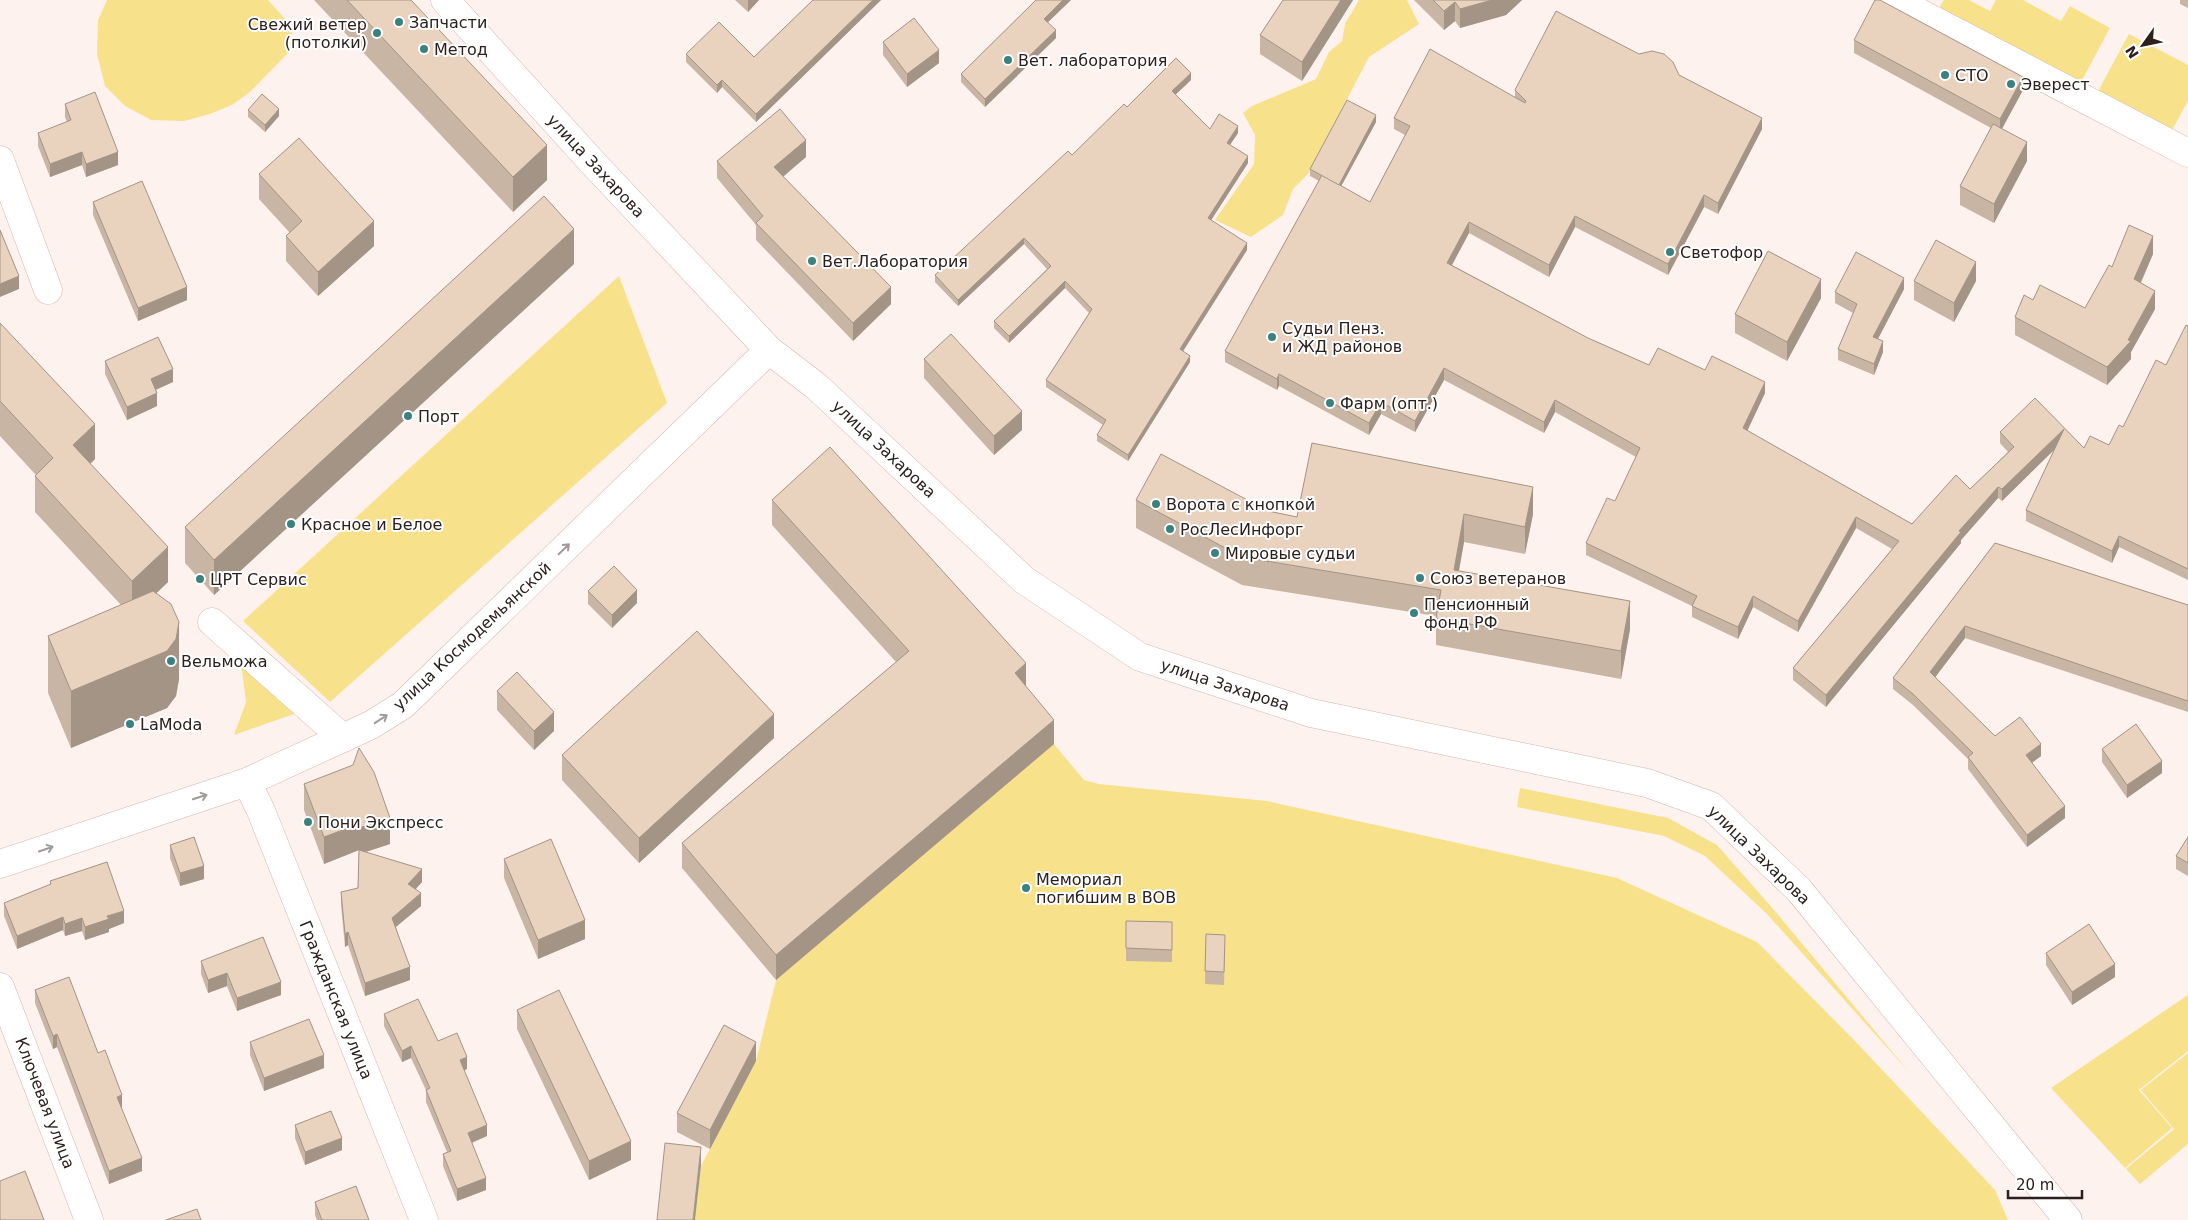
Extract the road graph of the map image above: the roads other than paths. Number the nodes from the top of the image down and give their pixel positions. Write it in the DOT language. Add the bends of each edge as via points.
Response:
graph roads {
  1 [pos="445,0"];
  2 [pos="1895,0"];
  3 [pos="2188,153"];
  4 [pos="0,160"];
  5 [pos="48,290"];
  6 [pos="769,350"];
  7 [pos="212,622"];
  8 [pos="343,738"];
  9 [pos="247,782"];
  10 [pos="0,864"];
  11 [pos="0,987"];
  12 [pos="90,1220"];
  13 [pos="424,1220"];
  14 [pos="2068,1220"];
  1 -- 6 [label="main road, улица Захарова"];
  2 -- 3 [label="main road"];
  4 -- 5 [label="main road"];
  8 -- 6 [label="main road, улица Космодемьянской, one-way" via="372,725 403,705"];
  6 -- 14 [label="main road, улица Захарова" via="816,386 1024,580 1140,657 1311,713 1647,783 1711,806 1799,890"];
  7 -- 8 [label="main road"];
  8 -- 9 [label="main road, улица Космодемьянской"];
  10 -- 9 [label="main road, улица Космодемьянской, one-way"];
  9 -- 13 [label="main road, Гражданская улица"];
  11 -- 12 [label="main road, Ключевая улица"];
}
